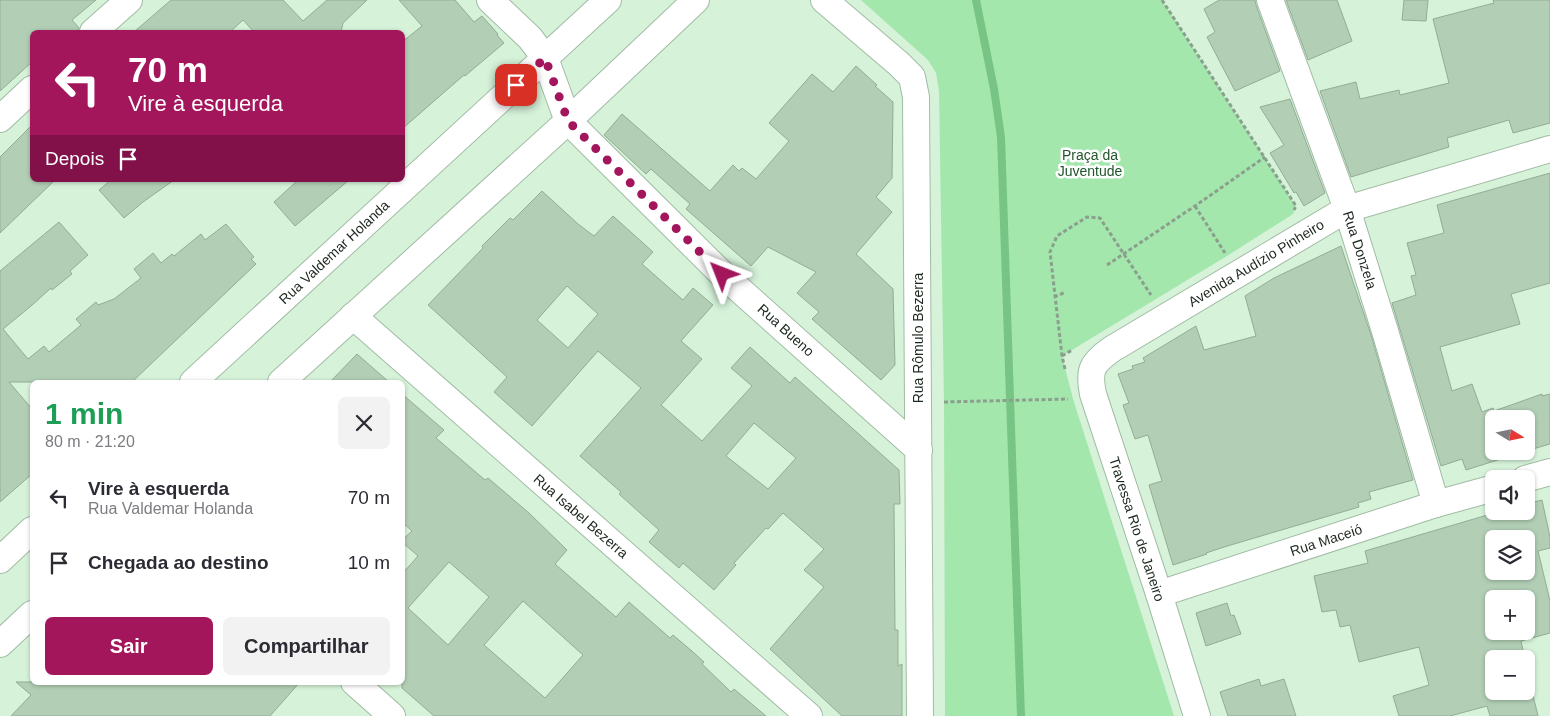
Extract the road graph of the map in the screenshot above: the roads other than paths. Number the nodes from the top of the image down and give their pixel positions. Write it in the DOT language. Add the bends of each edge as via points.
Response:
graph roads {
  1 [pos="129,0"];
  2 [pos="490,0"];
  3 [pos="608,0"];
  4 [pos="696,0"];
  5 [pos="824,0"];
  6 [pos="1270,0"];
  7 [pos="95,30"];
  8 [pos="545,58"];
  9 [pos="30,91"];
  10 [pos="0,119"];
  11 [pos="568,121"];
  12 [pos="1550,149"];
  13 [pos="1347,209"];
  14 [pos="353,316"];
  15 [pos="1112,349"];
  16 [pos="195,380"];
  17 [pos="283,380"];
  18 [pos="919,450"];
  19 [pos="1550,472"];
  20 [pos="1535,476"];
  21 [pos="1485,490"];
  22 [pos="1436,504"];
  23 [pos="30,532"];
  24 [pos="0,560"];
  25 [pos="1159,594"];
  26 [pos="30,616"];
  27 [pos="0,644"];
  28 [pos="357,685"];
  29 [pos="392,716"];
  30 [pos="809,716"];
  31 [pos="920,716"];
  32 [pos="1197,716"];
  1 -- 7 [label="street"];
  2 -- 8 [label="street, Rua Bueno" via="530,38"];
  3 -- 8 [label="street, Rua Valdemar Holanda"];
  4 -- 11 [label="street"];
  5 -- 18 [label="street, Rua Rômulo Bezerra" via="912,77 916,107"];
  6 -- 13 [label="street, Rua Donzela"];
  8 -- 11 [label="street, Rua Bueno"];
  8 -- 16 [label="street, Rua Valdemar Holanda"];
  9 -- 10 [label="street"];
  11 -- 14 [label="street"];
  11 -- 18 [label="street, Rua Bueno" via="722,274"];
  12 -- 13 [label="street, Avenida Audízio Pinheiro"];
  13 -- 15 [label="street, Avenida Audízio Pinheiro"];
  13 -- 22 [label="street, Rua Donzela"];
  14 -- 17 [label="street"];
  14 -- 30 [label="street, Rua Isabel Bezerra"];
  15 -- 25 [label="street, Travessa Rio de Janeiro" via="1092,367 1090,379"];
  18 -- 31 [label="street, Rua Rômulo Bezerra"];
  19 -- 20 [label="street"];
  21 -- 22 [label="street, Rua Maceió"];
  22 -- 25 [label="street, Rua Maceió"];
  23 -- 24 [label="street"];
  25 -- 32 [label="street, Travessa Rio de Janeiro"];
  26 -- 27 [label="street"];
  28 -- 29 [label="street"];
}
